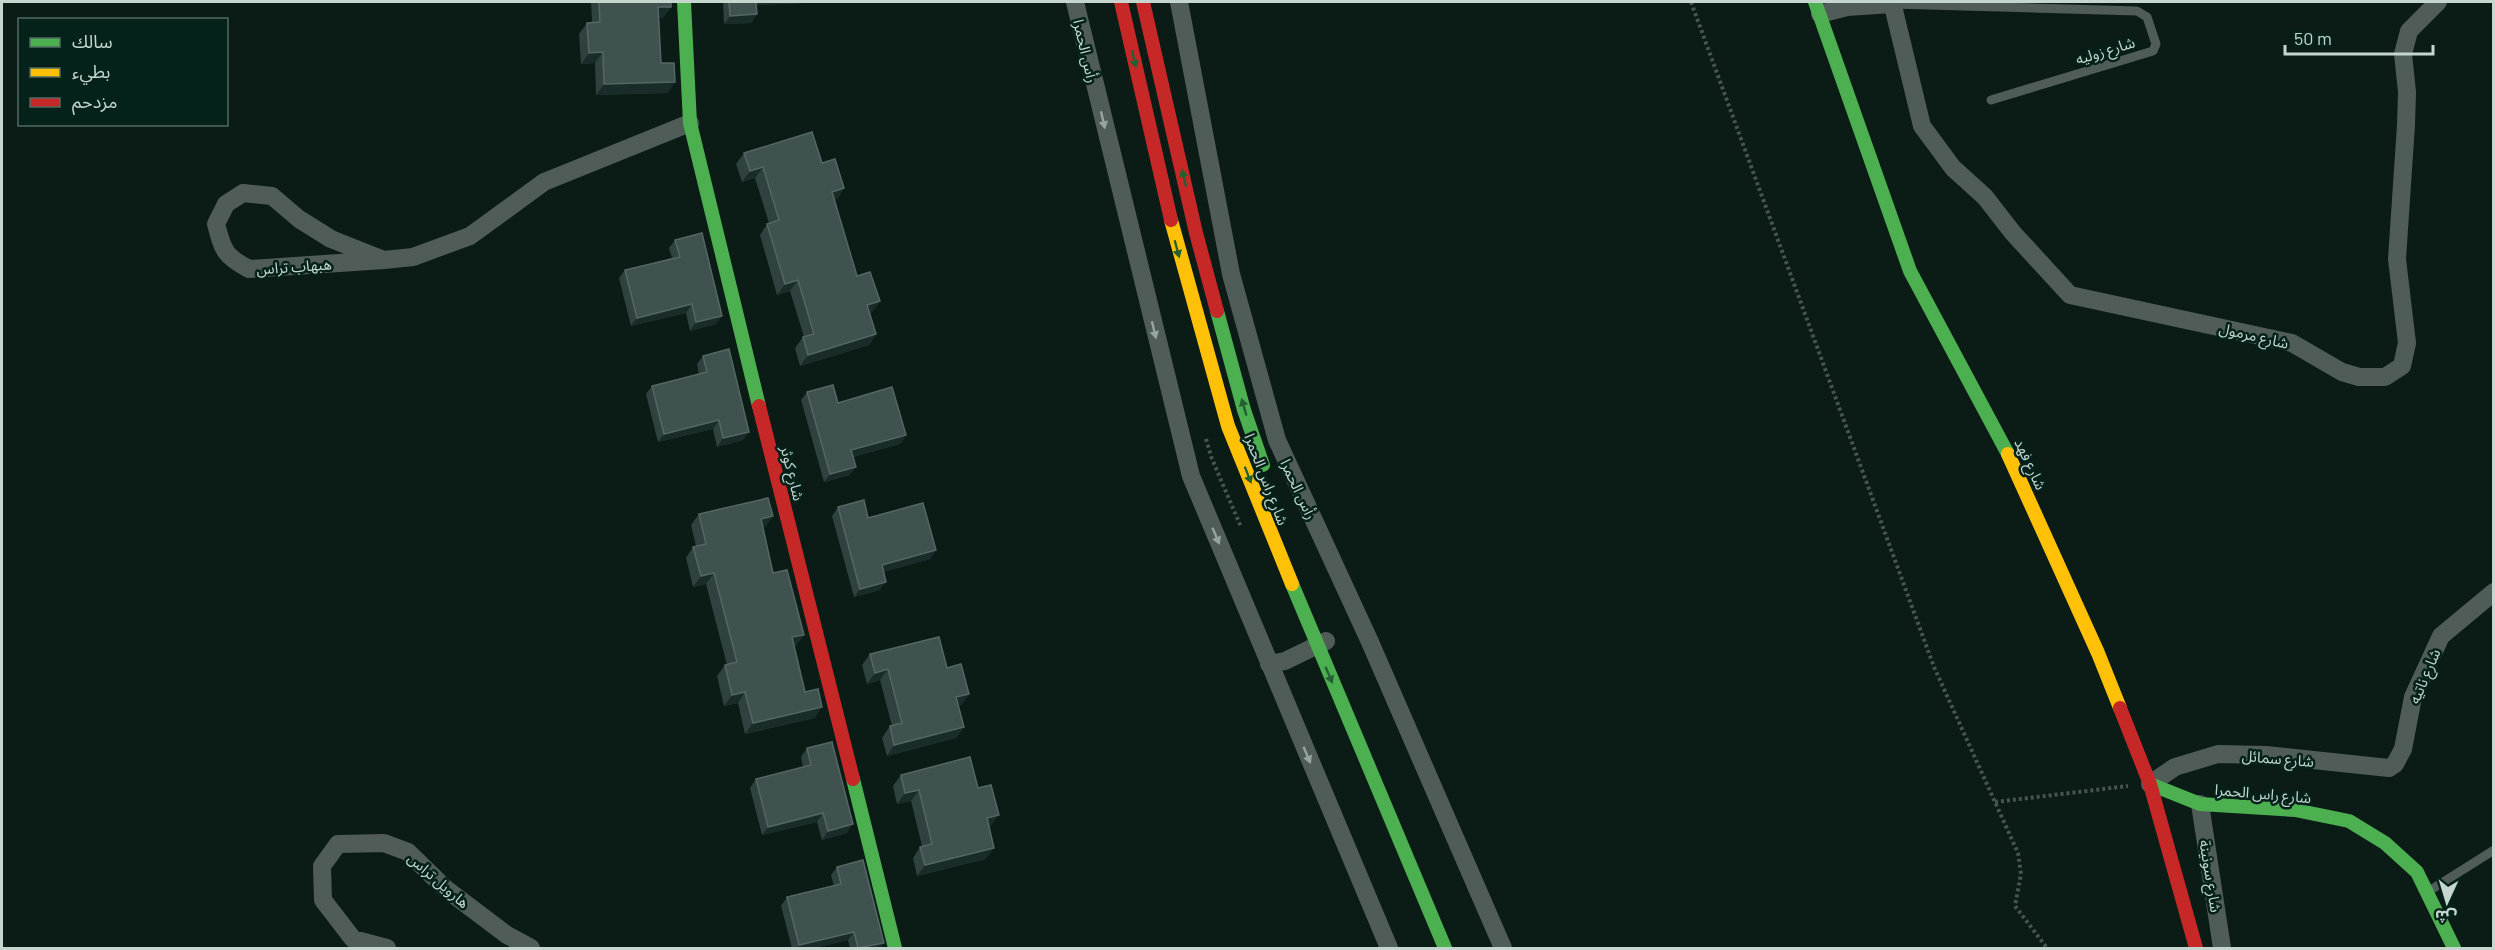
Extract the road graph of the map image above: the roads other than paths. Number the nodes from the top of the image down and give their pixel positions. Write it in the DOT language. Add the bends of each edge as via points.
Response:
graph roads {
  1 [pos="684,2"];
  2 [pos="1078,2"];
  3 [pos="1121,2"];
  4 [pos="1143,2"];
  5 [pos="1179,2"];
  6 [pos="2438,2"];
  7 [pos="1892,3"];
  8 [pos="1818,8"];
  9 [pos="1991,100"];
  10 [pos="690,123"];
  11 [pos="384,260"];
  12 [pos="1276,440"];
  13 [pos="1247,449"];
  14 [pos="1266,474"];
  15 [pos="1309,587"];
  16 [pos="2493,592"];
  17 [pos="1323,643"];
  18 [pos="1269,664"];
  19 [pos="2403,749"];
  20 [pos="2150,784"];
  21 [pos="2200,804"];
  22 [pos="2493,850"];
  23 [pos="2429,891"];
  24 [pos="1438,895"];
  25 [pos="387,948"];
  26 [pos="531,948"];
  27 [pos="895,948"];
  28 [pos="1389,948"];
  29 [pos="1445,948"];
  30 [pos="1503,948"];
  31 [pos="2196,948"];
  32 [pos="2222,948"];
  33 [pos="2454,948"];
  1 -- 10 [label="street, شارع كوثر"];
  2 -- 18 [label="street, رأس الحمرا, one-way" via="1191,476"];
  3 -- 13 [label="street, شارع راس الحمرا, one-way" via="1176,243 1228,426"];
  13 -- 4 [label="street, شارع راس الحمرا, one-way"];
  5 -- 12 [label="street, رأس الحمرا" via="1231,274"];
  6 -- 7 [label="street, شارع مرمول" via="2409,31 2403,54 2407,92 2397,259 2407,343 2402,366 2385,377 2359,377 2342,372 2292,343 2070,295 1984,197 1953,168 1922,126"];
  7 -- 8 [label="street"];
  7 -- 9 [label="lane, شارع زوليه" via="2137,11 2147,17 2156,44 2153,51"];
  8 -- 20 [label="street, شارع فهد" via="1910,271 2001,440 2098,652"];
  10 -- 11 [label="street, هبهاب تراس" via="544,182 470,236 413,257"];
  10 -- 27 [label="street, شارع كوثر"];
  11 -- 11 [label="street, هبهاب تراس" via="331,238 299,219 272,196 243,193 226,204 216,224 223,250 249,269"];
  12 -- 13 [label="street"];
  12 -- 30 [label="street, رأس الحمرا" via="1370,642"];
  13 -- 14 [label="street, شارع راس الحمرا"];
  13 -- 17 [label="street, شارع راس الحمرا, one-way"];
  15 -- 17 [label="street, شارع راس الحمرا"];
  16 -- 19 [label="street, شارع ناتيه" via="2442,636 2413,697"];
  17 -- 18 [label="street" via="1285,661"];
  17 -- 24 [label="street, شارع راس الحمرا"];
  17 -- 29 [label="street, شارع راس الحمرا, one-way"];
  18 -- 28 [label="street, رأس الحمرا, one-way"];
  19 -- 20 [label="street, شارع سمائل" via="2389,768 2218,754 2175,767"];
  20 -- 21 [label="street, شارع راس الحمرا"];
  20 -- 31 [label="street, شارع فهد"];
  21 -- 23 [label="street, شارع راس الحمرا" via="2295,810 2349,821 2385,843 2417,872"];
  21 -- 32 [label="street, شارع سونينة"];
  22 -- 23 [label="lane"];
  23 -- 33 [label="street, شارع راس الحمرا"];
  25 -- 26 [label="street, هارويل تراس" via="353,939 323,900 322,866 338,844 384,843 408,852 446,889 507,935"];
}
